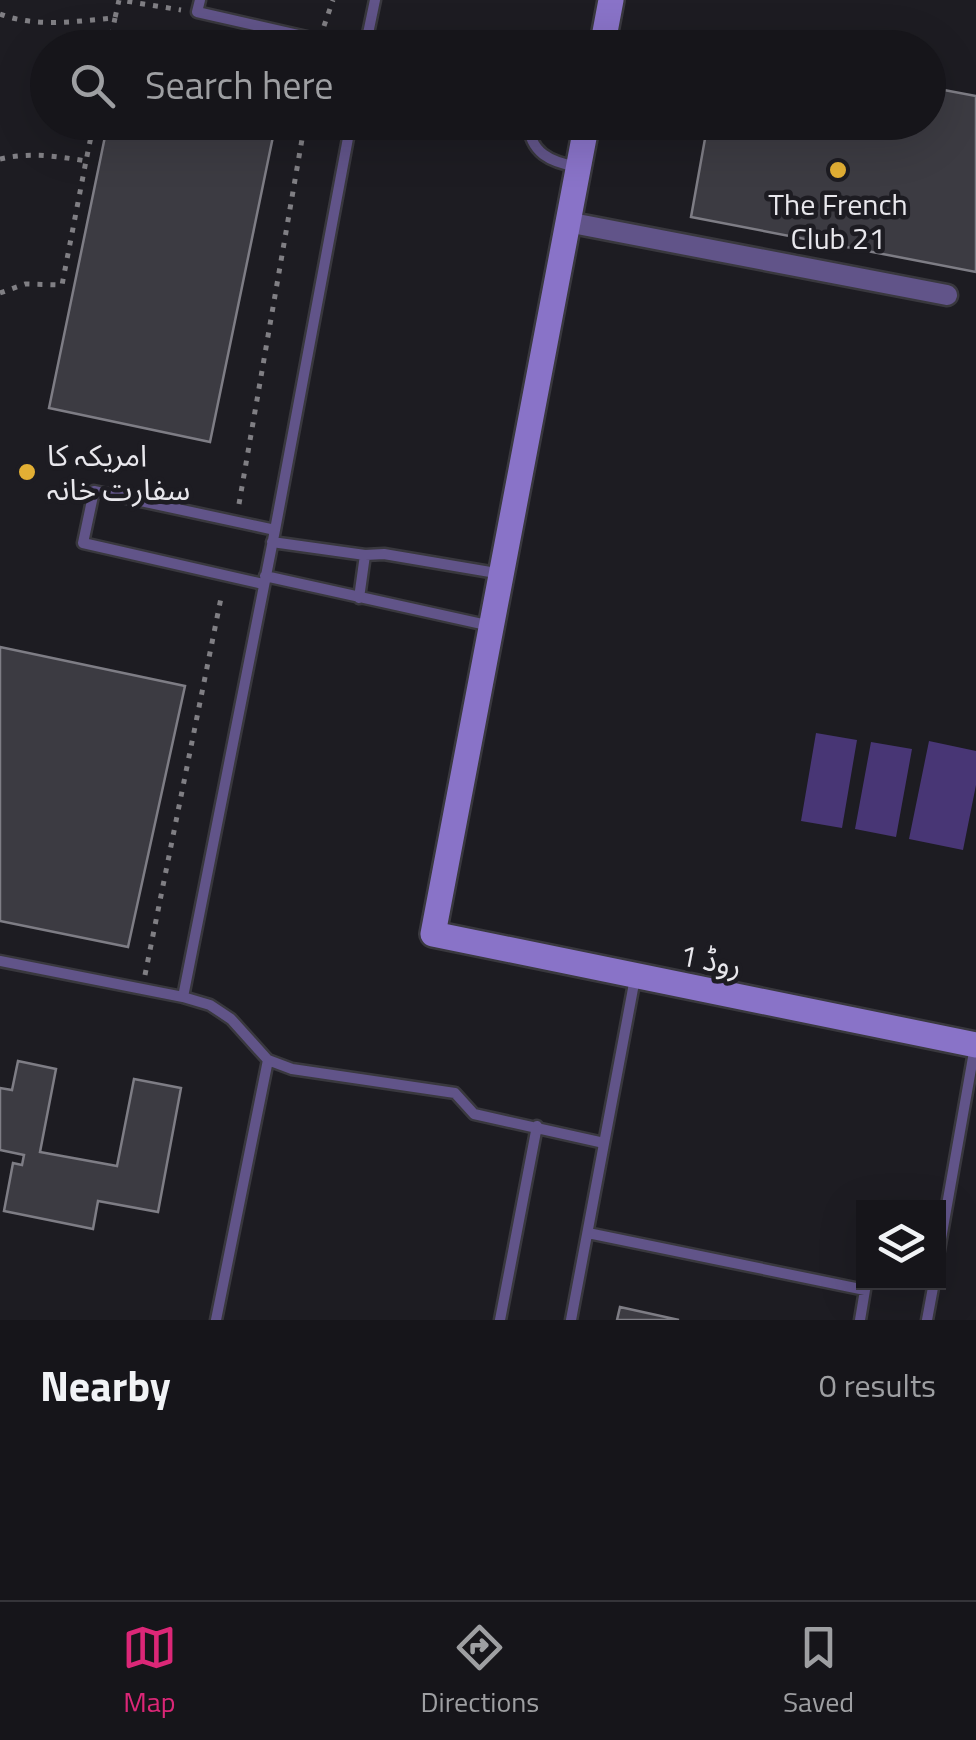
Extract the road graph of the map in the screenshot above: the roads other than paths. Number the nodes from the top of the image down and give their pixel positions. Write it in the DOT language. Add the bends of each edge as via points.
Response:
graph roads {
  1 [pos="359,0"];
  2 [pos="612,0"];
  3 [pos="375,2"];
  4 [pos="198,6"];
  5 [pos="288,30"];
  6 [pos="368,30"];
  7 [pos="606,30"];
  8 [pos="347,140"];
  9 [pos="532,140"];
  10 [pos="584,140"];
  11 [pos="579,167"];
  12 [pos="568,222"];
  13 [pos="947,295"];
  14 [pos="275,530"];
  15 [pos="272,542"];
  16 [pos="365,556"];
  17 [pos="502,574"];
  18 [pos="264,580"];
  19 [pos="359,598"];
  20 [pos="492,626"];
  21 [pos="0,961"];
  22 [pos="635,978"];
  23 [pos="183,997"];
  24 [pos="976,1045"];
  25 [pos="268,1060"];
  26 [pos="537,1126"];
  27 [pos="604,1143"];
  28 [pos="946,1212"];
  29 [pos="588,1233"];
  30 [pos="933,1290"];
  31 [pos="216,1320"];
  32 [pos="500,1320"];
  33 [pos="571,1320"];
  34 [pos="860,1320"];
  35 [pos="928,1320"];
  1 -- 3 [label="lane"];
  2 -- 7 [label="street"];
  3 -- 6 [label="lane"];
  4 -- 5 [label="lane"];
  8 -- 14 [label="lane"];
  9 -- 11 [label="lane" via="555,162"];
  10 -- 11 [label="street"];
  11 -- 12 [label="street"];
  12 -- 13 [label="street"];
  12 -- 17 [label="street"];
  14 -- 15 [label="lane"];
  14 -- 18 [label="lane" via="94,491 83,543"];
  15 -- 16 [label="lane"];
  15 -- 18 [label="lane"];
  16 -- 17 [label="lane"];
  16 -- 19 [label="lane"];
  17 -- 20 [label="street"];
  18 -- 19 [label="lane"];
  18 -- 23 [label="lane"];
  19 -- 20 [label="lane"];
  20 -- 22 [label="street, روڈ 1" via="433,934"];
  21 -- 23 [label="lane"];
  22 -- 24 [label="street, روڈ 1"];
  22 -- 27 [label="lane"];
  23 -- 25 [label="lane" via="231,1020"];
  24 -- 28 [label="lane"];
  25 -- 26 [label="lane" via="455,1093 474,1114"];
  25 -- 31 [label="lane"];
  26 -- 27 [label="lane"];
  26 -- 32 [label="lane"];
  27 -- 29 [label="lane"];
  29 -- 33 [label="lane"];
  29 -- 34 [label="lane" via="865,1290"];
  30 -- 35 [label="lane"];
}
